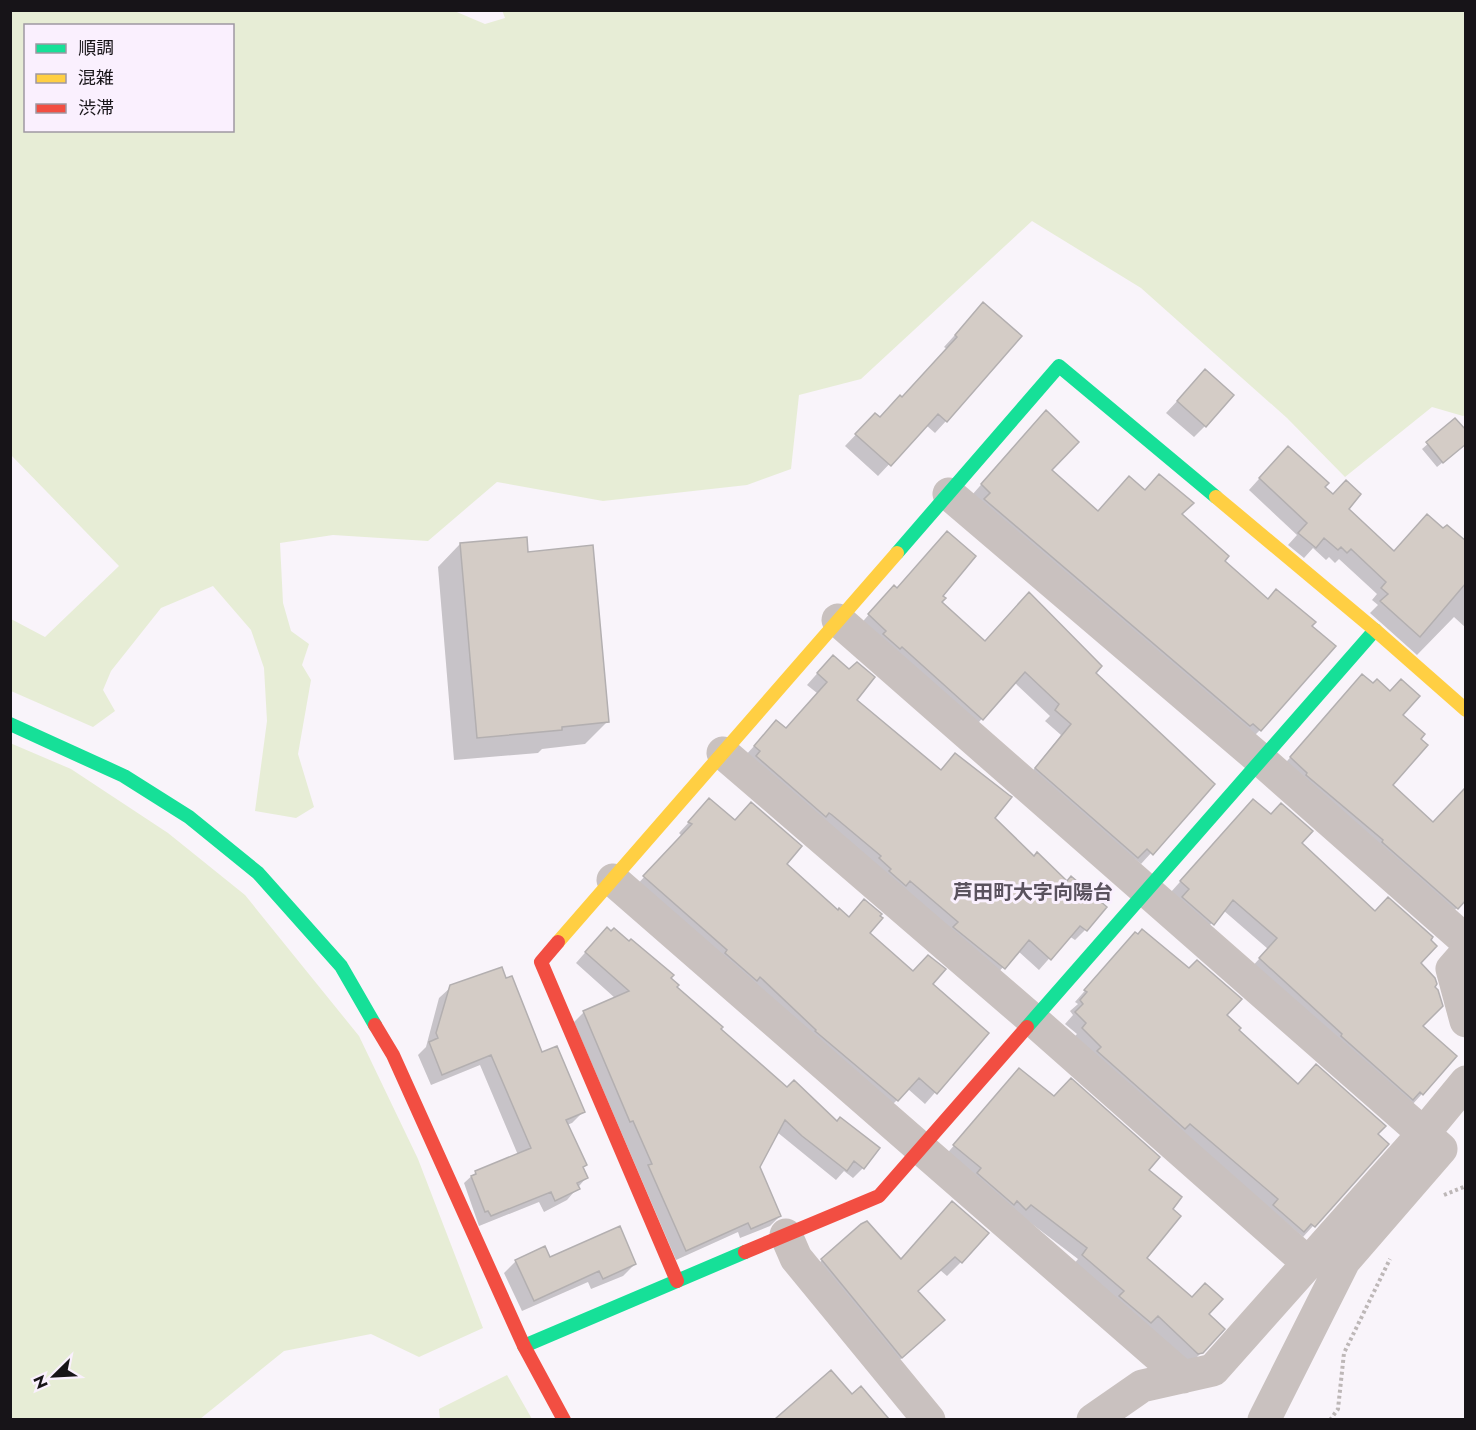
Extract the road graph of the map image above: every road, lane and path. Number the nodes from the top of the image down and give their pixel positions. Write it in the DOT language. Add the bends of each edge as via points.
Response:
graph roads {
  1 [pos="949,494"];
  2 [pos="838,620"];
  3 [pos="1375,630"];
  4 [pos="1466,710"];
  5 [pos="10,724"];
  6 [pos="723,753"];
  7 [pos="1261,760"];
  8 [pos="613,880"];
  9 [pos="1147,890"];
  10 [pos="1466,941"];
  11 [pos="1466,953"];
  12 [pos="1033,1020"];
  13 [pos="1466,1021"];
  14 [pos="1466,1082"];
  15 [pos="1423,1134"];
  16 [pos="921,1147"];
  17 [pos="1466,1186"];
  18 [pos="1436,1199"];
  19 [pos="786,1235"];
  20 [pos="1395,1249"];
  21 [pos="1308,1263"];
  22 [pos="677,1281"];
  23 [pos="524,1346"];
  24 [pos="1183,1377"];
  25 [pos="564,1419"];
  26 [pos="929,1419"];
  27 [pos="1093,1419"];
  28 [pos="1264,1419"];
  29 [pos="1330,1419"];
  1 -- 2 [label="street"];
  1 -- 3 [label="street" via="1059,366"];
  1 -- 7 [label="street"];
  2 -- 6 [label="street"];
  2 -- 9 [label="street"];
  3 -- 4 [label="street"];
  3 -- 7 [label="street"];
  5 -- 23 [label="street" via="124,776 189,817 258,873 341,966 393,1055"];
  6 -- 8 [label="street"];
  6 -- 12 [label="street"];
  7 -- 9 [label="street"];
  7 -- 10 [label="street"];
  8 -- 16 [label="street"];
  8 -- 22 [label="street" via="541,962"];
  9 -- 12 [label="street"];
  9 -- 15 [label="street"];
  11 -- 13 [label="street" via="1452,969"];
  12 -- 16 [label="street"];
  12 -- 21 [label="street"];
  14 -- 15 [label="street"];
  15 -- 21 [label="street"];
  15 -- 28 [label="street" via="1441,1149 1344,1261"];
  16 -- 19 [label="street" via="879,1196"];
  16 -- 24 [label="street"];
  17 -- 18 [label="path"];
  19 -- 22 [label="street"];
  19 -- 26 [label="street" via="796,1258"];
  20 -- 29 [label="path" via="1344,1353 1338,1409"];
  21 -- 24 [label="street" via="1213,1370"];
  22 -- 23 [label="street"];
  23 -- 25 [label="street"];
  24 -- 27 [label="street" via="1142,1386"];
}
